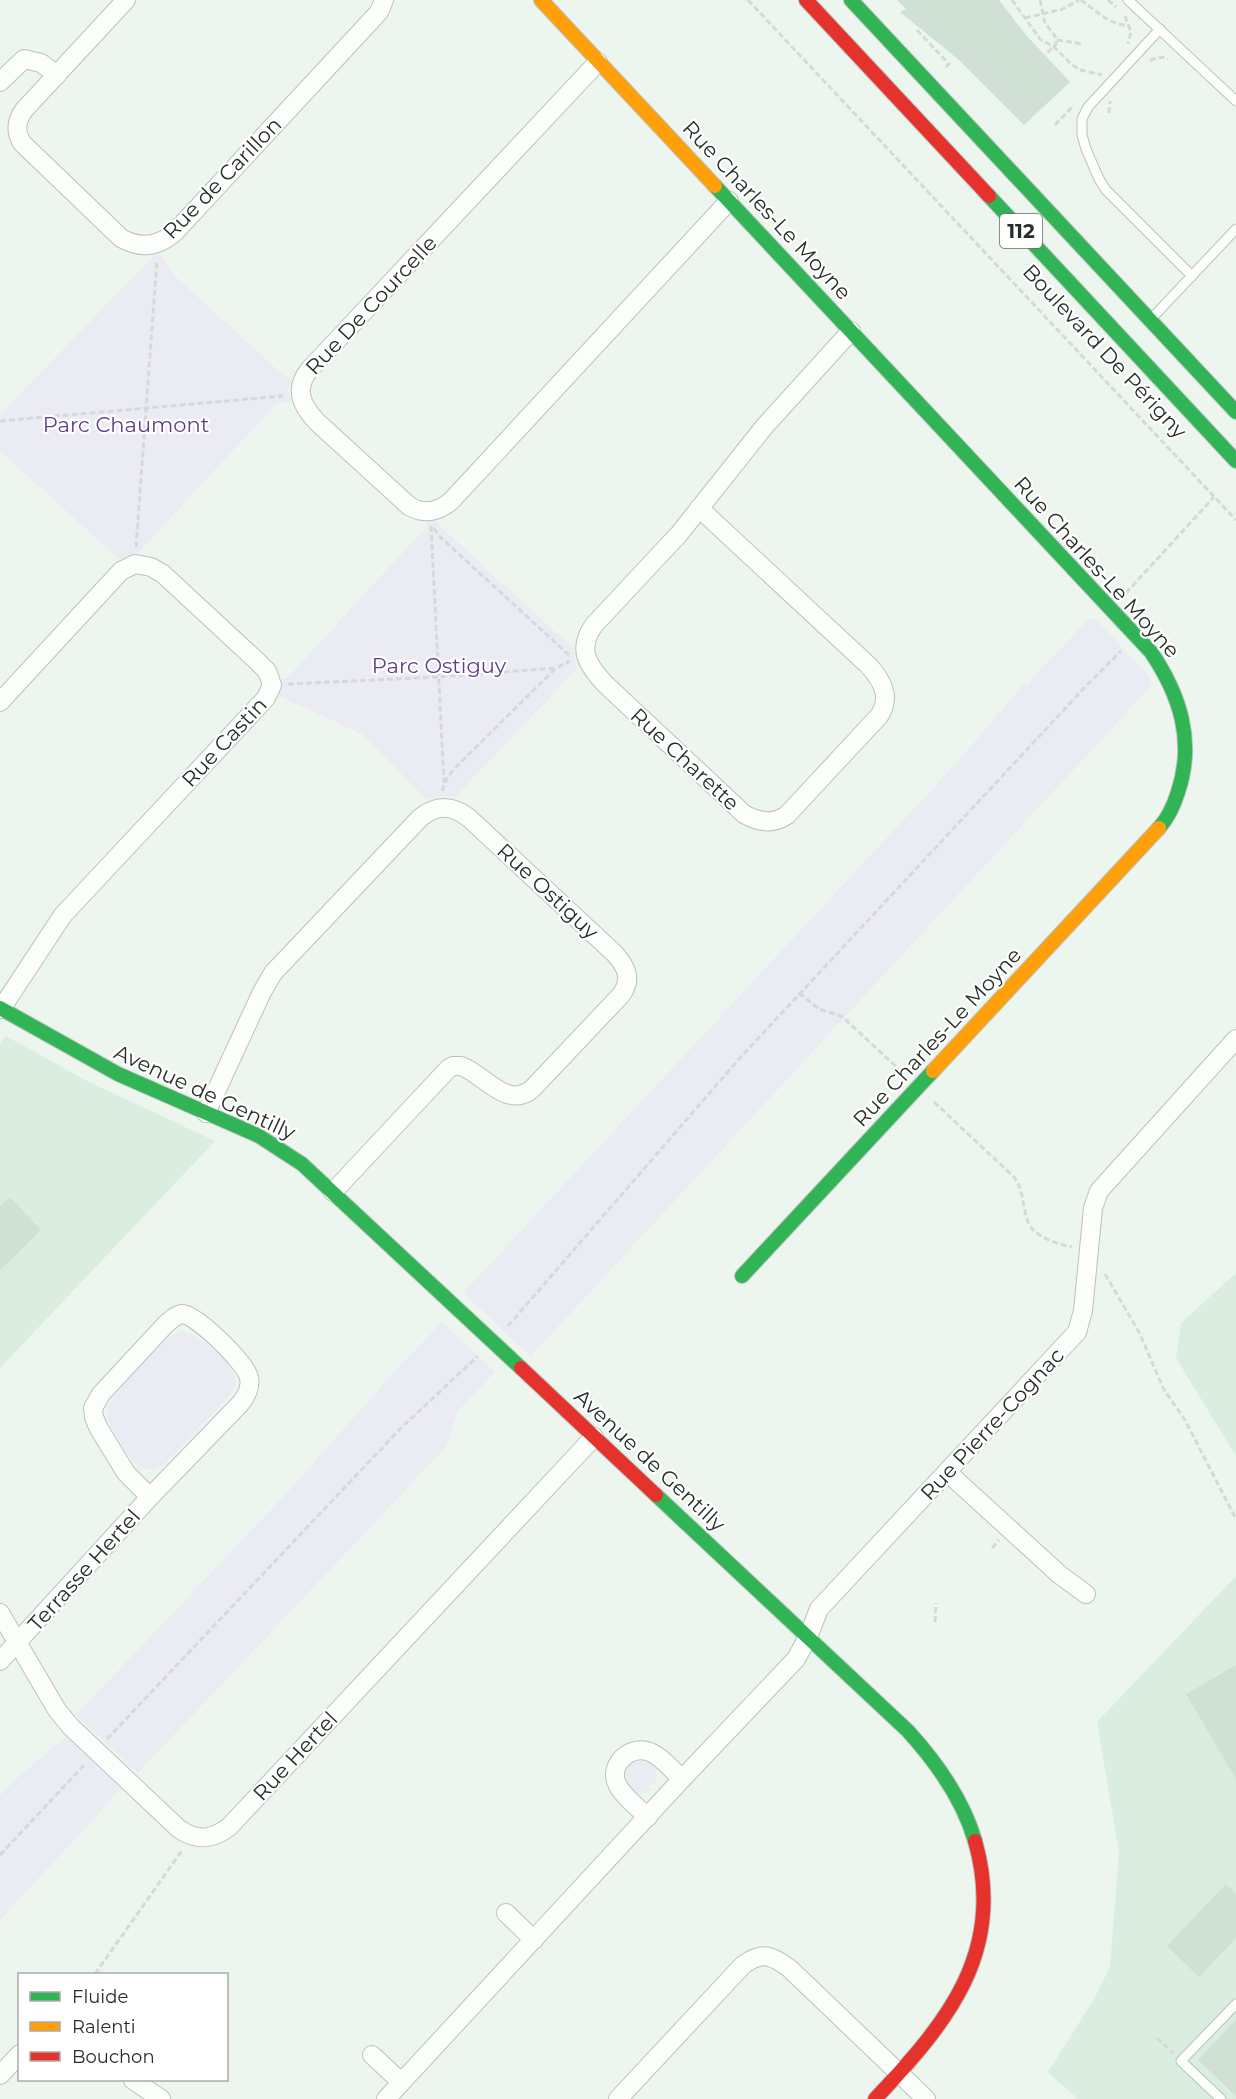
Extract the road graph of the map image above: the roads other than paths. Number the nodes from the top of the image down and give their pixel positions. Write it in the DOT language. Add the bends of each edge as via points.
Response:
graph roads {
  1 [pos="126,0"];
  2 [pos="384,0"];
  3 [pos="541,0"];
  4 [pos="806,0"];
  5 [pos="851,0"];
  6 [pos="1128,0"];
  7 [pos="1160,29"];
  8 [pos="598,62"];
  9 [pos="57,75"];
  10 [pos="0,82"];
  11 [pos="1236,101"];
  12 [pos="9,133"];
  13 [pos="729,201"];
  14 [pos="1236,229"];
  15 [pos="1192,276"];
  16 [pos="1150,320"];
  17 [pos="851,331"];
  18 [pos="1236,412"];
  19 [pos="1236,461"];
  20 [pos="699,508"];
  21 [pos="0,702"];
  22 [pos="1,1009"];
  23 [pos="1236,1039"];
  24 [pos="206,1113"];
  25 [pos="333,1192"];
  26 [pos="742,1276"];
  27 [pos="594,1437"];
  28 [pos="947,1472"];
  29 [pos="150,1497"];
  30 [pos="1086,1594"];
  31 [pos="0,1612"];
  32 [pos="808,1637"];
  33 [pos="18,1642"];
  34 [pos="0,1661"];
  35 [pos="682,1779"];
  36 [pos="648,1817"];
  37 [pos="506,1913"];
  38 [pos="534,1941"];
  39 [pos="1236,2004"];
  40 [pos="372,2055"];
  41 [pos="18,2056"];
  42 [pos="899,2073"];
  43 [pos="0,2075"];
  44 [pos="136,2081"];
  45 [pos="402,2082"];
  46 [pos="161,2099"];
  47 [pos="387,2099"];
  48 [pos="618,2099"];
  49 [pos="875,2099"];
  50 [pos="926,2099"];
  51 [pos="1221,2099"];
  1 -- 9 [label="street, Rue de Carillon"];
  2 -- 12 [label="street, Rue de Carillon" via="379,12 175,232 148,246 133,245 121,238"];
  3 -- 8 [label="street, Rue Charles-Le Moyne"];
  4 -- 19 [label="street, Boulevard De Périgny / 112"];
  5 -- 16 [label="street, 112"];
  6 -- 7 [label="lane"];
  7 -- 11 [label="lane"];
  7 -- 15 [label="lane" via="1088,107 1082,119 1082,135 1104,187"];
  8 -- 13 [label="street, Rue Charles-Le Moyne"];
  8 -- 13 [label="street, Rue De Courcelle" via="309,370 300,395 317,422 409,507 420,512 438,510 452,500"];
  9 -- 10 [label="street" via="41,63 24,59"];
  9 -- 12 [label="street, Rue de Carillon"];
  13 -- 17 [label="street, Rue Charles-Le Moyne"];
  14 -- 15 [label="lane"];
  15 -- 16 [label="lane"];
  16 -- 18 [label="street, 112"];
  17 -- 20 [label="street, Rue Charette" via="764,427"];
  17 -- 26 [label="street, Rue Charles-Le Moyne" via="1159,663 1181,710 1185,772 1174,805 1156,833"];
  20 -- 20 [label="street, Rue Charette" via="594,625 586,638 585,652 590,666 604,683 744,814 770,822 787,815 879,716 885,706 885,693 868,665"];
  21 -- 22 [label="street, Rue Castin" via="121,571 135,564 151,567 170,579 258,662 272,685 266,698 63,915"];
  22 -- 24 [label="street, Avenue de Gentilly" via="108,1069"];
  23 -- 28 [label="street, Rue Pierre-Cognac" via="1099,1191 1093,1208 1082,1320 1077,1332"];
  24 -- 25 [label="street, Avenue de Gentilly" via="277,1146"];
  24 -- 25 [label="street, Rue Ostiguy" via="273,973 420,818 440,807 459,811 614,953 626,970 626,986 525,1095 505,1094 461,1066 449,1068"];
  25 -- 27 [label="street, Avenue de Gentilly"];
  27 -- 32 [label="street, Avenue de Gentilly"];
  27 -- 33 [label="street, Rue Hertel" via="216,1836 195,1838 179,1829 71,1727"];
  28 -- 30 [label="street"];
  28 -- 32 [label="street, Rue Pierre-Cognac" via="819,1609"];
  29 -- 29 [label="street, Terrasse Hertel" via="126,1473 98,1427 93,1408 100,1394 166,1324 177,1315 186,1315 201,1323 244,1365 249,1387 240,1404"];
  29 -- 33 [label="street, Terrasse Hertel"];
  31 -- 33 [label="street, Rue Hertel"];
  32 -- 35 [label="street, Rue Pierre-Cognac" via="796,1659"];
  32 -- 42 [label="street, Avenue de Gentilly" via="925,1749 955,1792 978,1853 984,1894 970,1972 946,2018"];
  33 -- 34 [label="street, Terrasse Hertel"];
  35 -- 36 [label="street, Rue Pierre-Cognac"];
  35 -- 36 [label="street" via="648,1752 635,1750 621,1759 616,1782"];
  36 -- 38 [label="street, Rue Pierre-Cognac"];
  37 -- 38 [label="street"];
  38 -- 45 [label="street, Rue Pierre-Cognac"];
  39 -- 51 [label="lane" via="1181,2061"];
  40 -- 45 [label="street"];
  41 -- 43 [label="street"];
  42 -- 48 [label="street" via="789,1968 763,1955 743,1965"];
  42 -- 49 [label="street, Avenue de Gentilly"];
  42 -- 50 [label="street"];
  44 -- 46 [label="street"];
  45 -- 47 [label="street, Rue Pierre-Cognac"];
}
